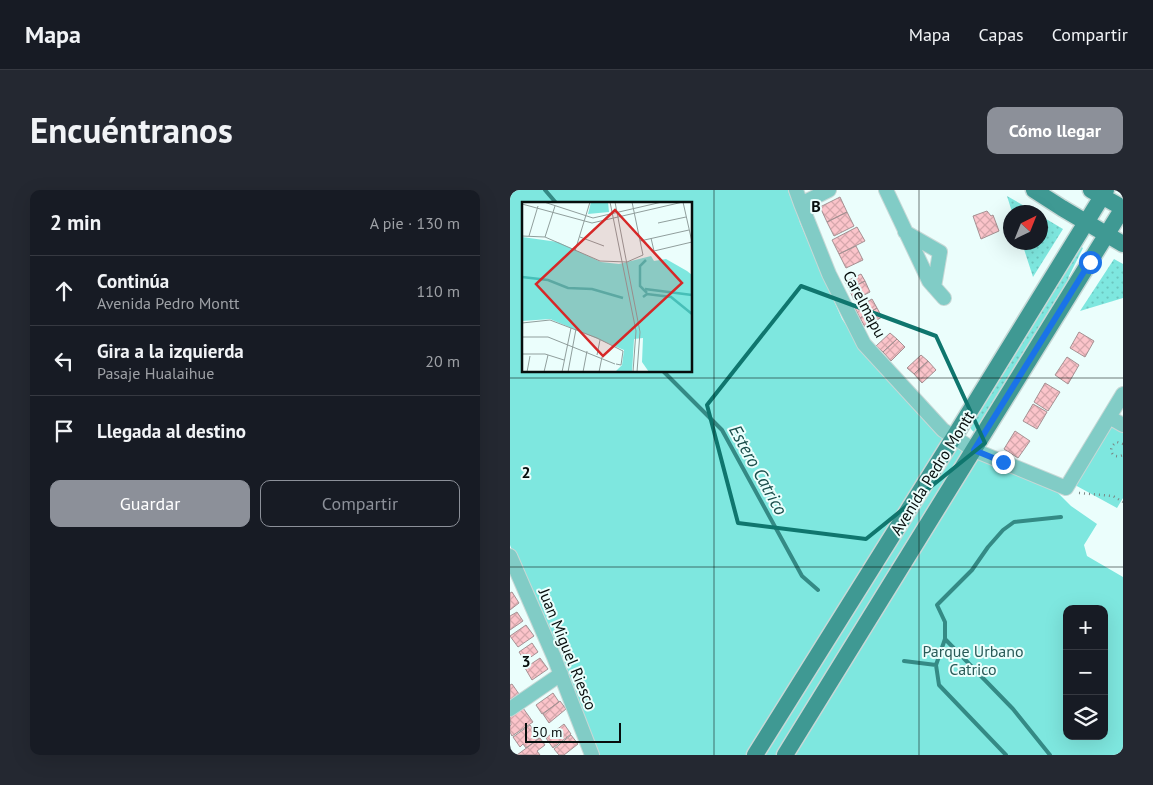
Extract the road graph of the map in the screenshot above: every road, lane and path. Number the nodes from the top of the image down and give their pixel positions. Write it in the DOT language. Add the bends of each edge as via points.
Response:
graph roads {
  1 [pos="796,190"];
  2 [pos="829,190"];
  3 [pos="886,190"];
  4 [pos="1034,190"];
  5 [pos="1100,192"];
  6 [pos="801,204"];
  7 [pos="1123,208"];
  8 [pos="1086,222"];
  9 [pos="905,232"];
  10 [pos="1107,234"];
  11 [pos="1123,244"];
  12 [pos="934,287"];
  13 [pos="944,298"];
  14 [pos="1123,394"];
  15 [pos="1109,417"];
  16 [pos="1123,425"];
  17 [pos="954,437"];
  18 [pos="1123,444"];
  19 [pos="974,450"];
  20 [pos="1123,455"];
  21 [pos="1066,488"];
  22 [pos="1123,502"];
  23 [pos="510,556"];
  24 [pos="561,674"];
  25 [pos="510,709"];
  26 [pos="592,755"];
  27 [pos="756,755"];
  28 [pos="785,755"];
  1 -- 6 [label="street, Carelmapu"];
  2 -- 6 [label="street"];
  3 -- 9 [label="street"];
  4 -- 8 [label="main road"];
  5 -- 7 [label="main road"];
  5 -- 8 [label="main road, Avenida Pedro Montt"];
  6 -- 17 [label="street, Carelmapu" via="829,274 864,344"];
  7 -- 10 [label="main road, Avenida Pedro Montt"];
  8 -- 10 [label="main road"];
  8 -- 17 [label="main road, Avenida Pedro Montt"];
  9 -- 12 [label="street"];
  9 -- 12 [label="street" via="940,252"];
  10 -- 11 [label="main road"];
  10 -- 19 [label="main road, Avenida Pedro Montt"];
  12 -- 13 [label="street"];
  14 -- 15 [label="street"];
  15 -- 16 [label="street"];
  15 -- 21 [label="street"];
  17 -- 19 [label="street, Carelmapu"];
  17 -- 27 [label="main road, Avenida Pedro Montt"];
  18 -- 20 [label="path" via="1117,442 1111,449 1116,456"];
  19 -- 21 [label="street, Carelmapu"];
  19 -- 28 [label="main road, Avenida Pedro Montt"];
  21 -- 22 [label="path" via="1079,493 1113,496"];
  23 -- 24 [label="street, Juan Miguel Riesco"];
  24 -- 25 [label="street"];
  24 -- 26 [label="street, Juan Miguel Riesco"];
}
